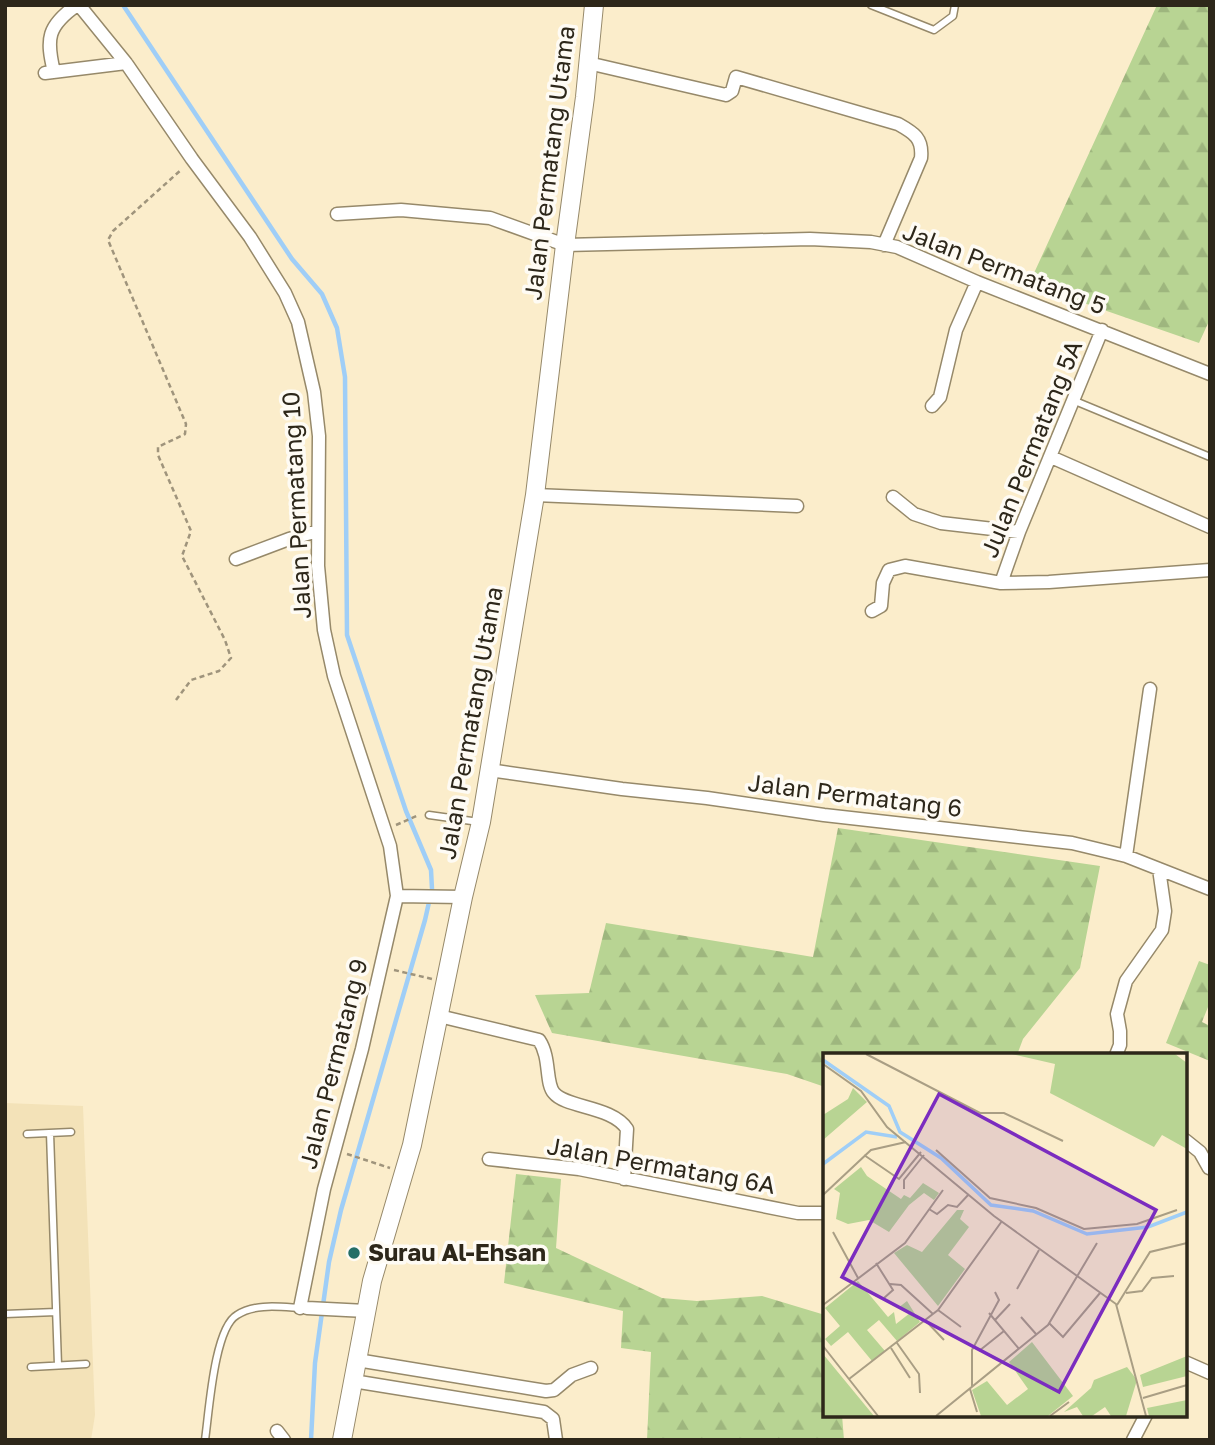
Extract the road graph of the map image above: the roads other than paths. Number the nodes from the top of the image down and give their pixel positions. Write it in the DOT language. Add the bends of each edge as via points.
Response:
graph roads {
  1 [pos="78,5"];
  2 [pos="594,5"];
  3 [pos="871,5"];
  4 [pos="955,5"];
  5 [pos="126,63"];
  6 [pos="588,63"];
  7 [pos="337,214"];
  8 [pos="884,245"];
  9 [pos="565,246"];
  10 [pos="977,282"];
  11 [pos="1102,330"];
  12 [pos="1210,374"];
  13 [pos="1075,401"];
  14 [pos="932,406"];
  15 [pos="1051,457"];
  16 [pos="1210,457"];
  17 [pos="535,495"];
  18 [pos="893,497"];
  19 [pos="797,506"];
  20 [pos="1210,527"];
  21 [pos="318,531"];
  22 [pos="1019,532"];
  23 [pos="236,559"];
  24 [pos="1210,570"];
  25 [pos="1001,583"];
  26 [pos="872,611"];
  27 [pos="1150,689"];
  28 [pos="489,771"];
  29 [pos="429,815"];
  30 [pos="481,822"];
  31 [pos="1126,856"];
  32 [pos="1159,869"];
  33 [pos="1210,889"];
  34 [pos="401,896"];
  35 [pos="455,896"];
  36 [pos="439,1016"];
  37 [pos="1117,1053"];
  38 [pos="71,1132"];
  39 [pos="50,1133"];
  40 [pos="27,1134"];
  41 [pos="1187,1142"];
  42 [pos="489,1159"];
  43 [pos="1209,1168"];
  44 [pos="624,1179"];
  45 [pos="823,1213"];
  46 [pos="304,1308"];
  47 [pos="366,1311"];
  48 [pos="56,1312"];
  49 [pos="5,1314"];
  50 [pos="357,1360"];
  51 [pos="1187,1363"];
  52 [pos="86,1364"];
  53 [pos="58,1365"];
  54 [pos="31,1367"];
  55 [pos="591,1368"];
  56 [pos="1210,1373"];
  57 [pos="353,1381"];
  58 [pos="1145,1417"];
  59 [pos="205,1440"];
  60 [pos="342,1440"];
  61 [pos="556,1440"];
  62 [pos="1133,1440"];
  1 -- 5 [label="street, Jalan Permatang 10"];
  1 -- 5 [label="street" via="52,29 50,73"];
  2 -- 6 [label="street, Jalan Permatang Utama"];
  3 -- 4 [label="lane" via="934,30 953,16"];
  5 -- 21 [label="street, Jalan Permatang 10" via="250,237 299,322 318,425"];
  6 -- 8 [label="street" via="726,95 736,77 898,124 917,135 921,158"];
  6 -- 9 [label="street, Jalan Permatang Utama"];
  7 -- 9 [label="street" via="401,210 490,218"];
  8 -- 9 [label="street, Jalan Permatang 5" via="810,239"];
  8 -- 10 [label="street, Jalan Permatang 5"];
  9 -- 17 [label="street, Jalan Permatang Utama"];
  10 -- 11 [label="street, Jalan Permatang 5"];
  10 -- 14 [label="street" via="956,330 940,397"];
  11 -- 12 [label="street, Jalan Permatang 5"];
  11 -- 13 [label="street, Julan Permatang 5A"];
  13 -- 15 [label="street, Julan Permatang 5A"];
  13 -- 16 [label="lane"];
  15 -- 20 [label="street"];
  15 -- 22 [label="street, Julan Permatang 5A"];
  17 -- 19 [label="street"];
  17 -- 28 [label="street, Jalan Permatang Utama"];
  18 -- 22 [label="street" via="914,514 941,523"];
  21 -- 23 [label="street"];
  21 -- 34 [label="street, Jalan Permatang 10" via="324,630 334,676 390,846"];
  22 -- 25 [label="street, Julan Permatang 5A"];
  24 -- 25 [label="street"];
  25 -- 26 [label="street" via="905,566 889,570 881,606"];
  27 -- 31 [label="street"];
  28 -- 30 [label="street, Jalan Permatang Utama"];
  28 -- 31 [label="street, Jalan Permatang 6" via="1072,844"];
  29 -- 30 [label="lane"];
  30 -- 35 [label="street, Jalan Permatang Utama"];
  31 -- 32 [label="street, Jalan Permatang 6"];
  32 -- 33 [label="street, Jalan Permatang 6"];
  32 -- 37 [label="street" via="1165,911 1162,929 1126,981 1117,1014"];
  34 -- 35 [label="street"];
  34 -- 46 [label="street, Jalan Permatang 9" via="327,1176"];
  35 -- 36 [label="street, Jalan Permatang Utama"];
  36 -- 44 [label="street" via="539,1040 553,1093 624,1124"];
  36 -- 47 [label="street, Jalan Permatang Utama" via="412,1145"];
  38 -- 39 [label="lane"];
  39 -- 40 [label="lane"];
  39 -- 48 [label="lane"];
  41 -- 43 [label="street"];
  42 -- 44 [label="street, Jalan Permatang 6A"];
  44 -- 45 [label="street, Jalan Permatang 6A" via="798,1213"];
  46 -- 47 [label="street"];
  46 -- 59 [label="lane" via="250,1309 228,1324 218,1349"];
  47 -- 50 [label="street, Jalan Permatang Utama"];
  48 -- 49 [label="lane"];
  48 -- 53 [label="lane"];
  50 -- 55 [label="street" via="546,1391"];
  50 -- 57 [label="street, Jalan Permatang Utama"];
  51 -- 56 [label="street"];
  52 -- 53 [label="lane"];
  53 -- 54 [label="lane"];
  57 -- 60 [label="street, Jalan Permatang Utama"];
  57 -- 61 [label="street" via="544,1412 553,1419"];
  58 -- 62 [label="street"];
}
